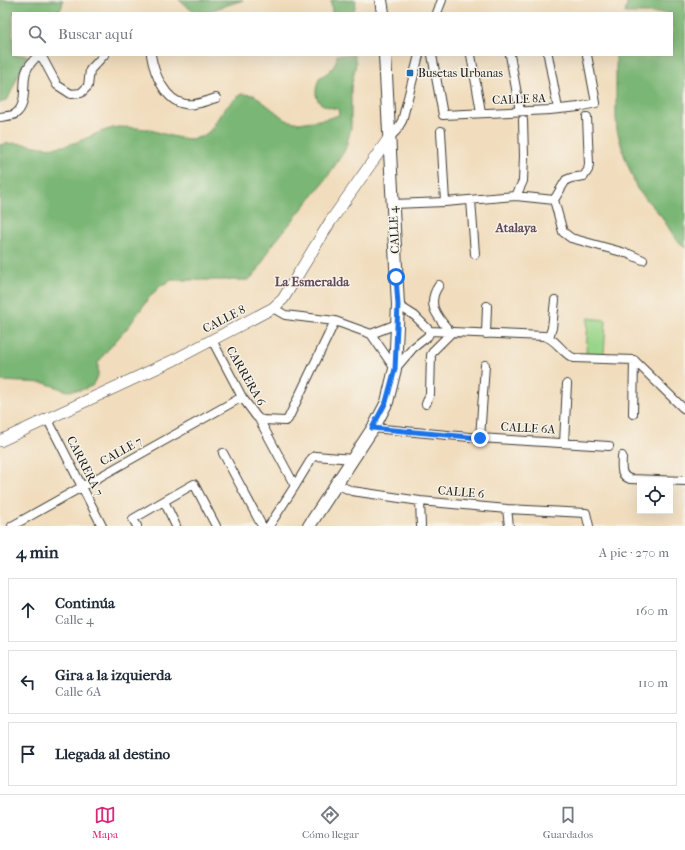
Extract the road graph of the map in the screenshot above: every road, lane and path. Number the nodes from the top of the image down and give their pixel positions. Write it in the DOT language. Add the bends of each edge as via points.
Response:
graph roads {
  1 [pos="382,0"];
  2 [pos="442,0"];
  3 [pos="383,12"];
  4 [pos="437,12"];
  5 [pos="39,56"];
  6 [pos="41,56"];
  7 [pos="103,56"];
  8 [pos="151,56"];
  9 [pos="385,56"];
  10 [pos="421,56"];
  11 [pos="432,56"];
  12 [pos="471,56"];
  13 [pos="510,56"];
  14 [pos="548,56"];
  15 [pos="587,56"];
  16 [pos="216,98"];
  17 [pos="558,109"];
  18 [pos="520,111"];
  19 [pos="481,112"];
  20 [pos="0,117"];
  21 [pos="587,117"];
  22 [pos="522,120"];
  23 [pos="441,132"];
  24 [pos="389,138"];
  25 [pos="516,196"];
  26 [pos="471,200"];
  27 [pos="554,200"];
  28 [pos="445,202"];
  29 [pos="393,204"];
  30 [pos="475,254"];
  31 [pos="643,260"];
  32 [pos="439,285"];
  33 [pos="555,300"];
  34 [pos="398,305"];
  35 [pos="487,306"];
  36 [pos="273,308"];
  37 [pos="335,321"];
  38 [pos="397,324"];
  39 [pos="430,331"];
  40 [pos="451,333"];
  41 [pos="371,334"];
  42 [pos="486,334"];
  43 [pos="549,337"];
  44 [pos="212,340"];
  45 [pos="634,360"];
  46 [pos="485,365"];
  47 [pos="395,369"];
  48 [pos="567,384"];
  49 [pos="242,397"];
  50 [pos="426,404"];
  51 [pos="685,409"];
  52 [pos="632,414"];
  53 [pos="47,418"];
  54 [pos="259,419"];
  55 [pos="372,428"];
  56 [pos="480,438"];
  57 [pos="0,441"];
  58 [pos="564,443"];
  59 [pos="610,446"];
  60 [pos="223,453"];
  61 [pos="622,456"];
  62 [pos="353,459"];
  63 [pos="685,481"];
  64 [pos="336,484"];
  65 [pos="82,486"];
  66 [pos="295,486"];
  67 [pos="420,500"];
  68 [pos="164,501"];
  69 [pos="508,509"];
  70 [pos="134,524"];
  71 [pos="12,526"];
  72 [pos="102,526"];
  73 [pos="176,526"];
  74 [pos="216,526"];
  75 [pos="262,526"];
  76 [pos="269,526"];
  77 [pos="309,526"];
  78 [pos="422,526"];
  79 [pos="509,526"];
  80 [pos="589,526"];
  1 -- 3 [label="main road"];
  2 -- 4 [label="street"];
  5 -- 20 [label="street" via="31,62 25,73 20,108 15,114"];
  6 -- 7 [label="street" via="57,85 71,94 81,93 88,86 90,70"];
  8 -- 16 [label="street" via="160,81 171,97 187,104 202,103"];
  9 -- 24 [label="main road, CALLE 4"];
  10 -- 24 [label="street" via="402,121"];
  11 -- 19 [label="street, CALLE 8A" via="443,115"];
  12 -- 19 [label="street"];
  13 -- 18 [label="street"];
  14 -- 17 [label="street"];
  15 -- 17 [label="street, CALLE 8A" via="596,103"];
  17 -- 18 [label="street, CALLE 8A"];
  18 -- 19 [label="street, CALLE 8A"];
  21 -- 27 [label="street" via="588,170 584,176 566,180"];
  22 -- 25 [label="street" via="524,156 522,181"];
  23 -- 28 [label="street"];
  24 -- 29 [label="main road, CALLE 4"];
  24 -- 36 [label="main road, CALLE 8" via="330,222 283,299"];
  25 -- 26 [label="street"];
  25 -- 27 [label="street"];
  26 -- 28 [label="street"];
  26 -- 30 [label="street"];
  27 -- 31 [label="street" via="563,232 571,238"];
  28 -- 29 [label="street"];
  29 -- 34 [label="main road, CALLE 4"];
  32 -- 40 [label="street" via="435,291 434,310"];
  33 -- 43 [label="street"];
  34 -- 38 [label="main road, CALLE 4"];
  34 -- 39 [label="street" via="415,316"];
  35 -- 42 [label="street"];
  36 -- 37 [label="street" via="285,315"];
  36 -- 44 [label="main road, CALLE 8"];
  37 -- 41 [label="street"];
  37 -- 54 [label="street, CARRERA 6" via="288,419"];
  38 -- 41 [label="street"];
  38 -- 47 [label="main road, CALLE 4"];
  39 -- 40 [label="street"];
  39 -- 47 [label="street"];
  40 -- 42 [label="street"];
  40 -- 50 [label="street" via="431,355 430,394"];
  41 -- 47 [label="street"];
  42 -- 43 [label="street"];
  43 -- 45 [label="street" via="566,354 574,358"];
  44 -- 49 [label="street, CARRERA 6"];
  44 -- 53 [label="main road, CALLE 8"];
  45 -- 51 [label="street"];
  45 -- 52 [label="street"];
  46 -- 56 [label="street"];
  47 -- 55 [label="main road, CALLE 4" via="386,402"];
  48 -- 58 [label="street"];
  49 -- 54 [label="street, CARRERA 6"];
  49 -- 65 [label="street, CALLE 7"];
  53 -- 57 [label="main road, CALLE 8"];
  53 -- 65 [label="street, CARRERA 7"];
  54 -- 66 [label="street"];
  55 -- 56 [label="street, CALLE 6A"];
  55 -- 62 [label="main road, CALLE 4"];
  56 -- 58 [label="street, CALLE 6A"];
  58 -- 59 [label="street, CALLE 6A"];
  60 -- 75 [label="street"];
  61 -- 63 [label="street" via="622,473 625,477"];
  62 -- 64 [label="main road, CALLE 4"];
  62 -- 66 [label="street" via="315,456"];
  64 -- 67 [label="street, CALLE 6" via="352,491"];
  64 -- 77 [label="main road, CALLE 4"];
  65 -- 71 [label="street, CALLE 7"];
  65 -- 72 [label="street, CARRERA 7"];
  66 -- 76 [label="street"];
  67 -- 69 [label="street, CALLE 6"];
  67 -- 78 [label="street"];
  68 -- 70 [label="street"];
  68 -- 73 [label="street"];
  68 -- 74 [label="street" via="194,484"];
  69 -- 79 [label="street"];
  69 -- 80 [label="street, CALLE 6" via="586,513"];
}
